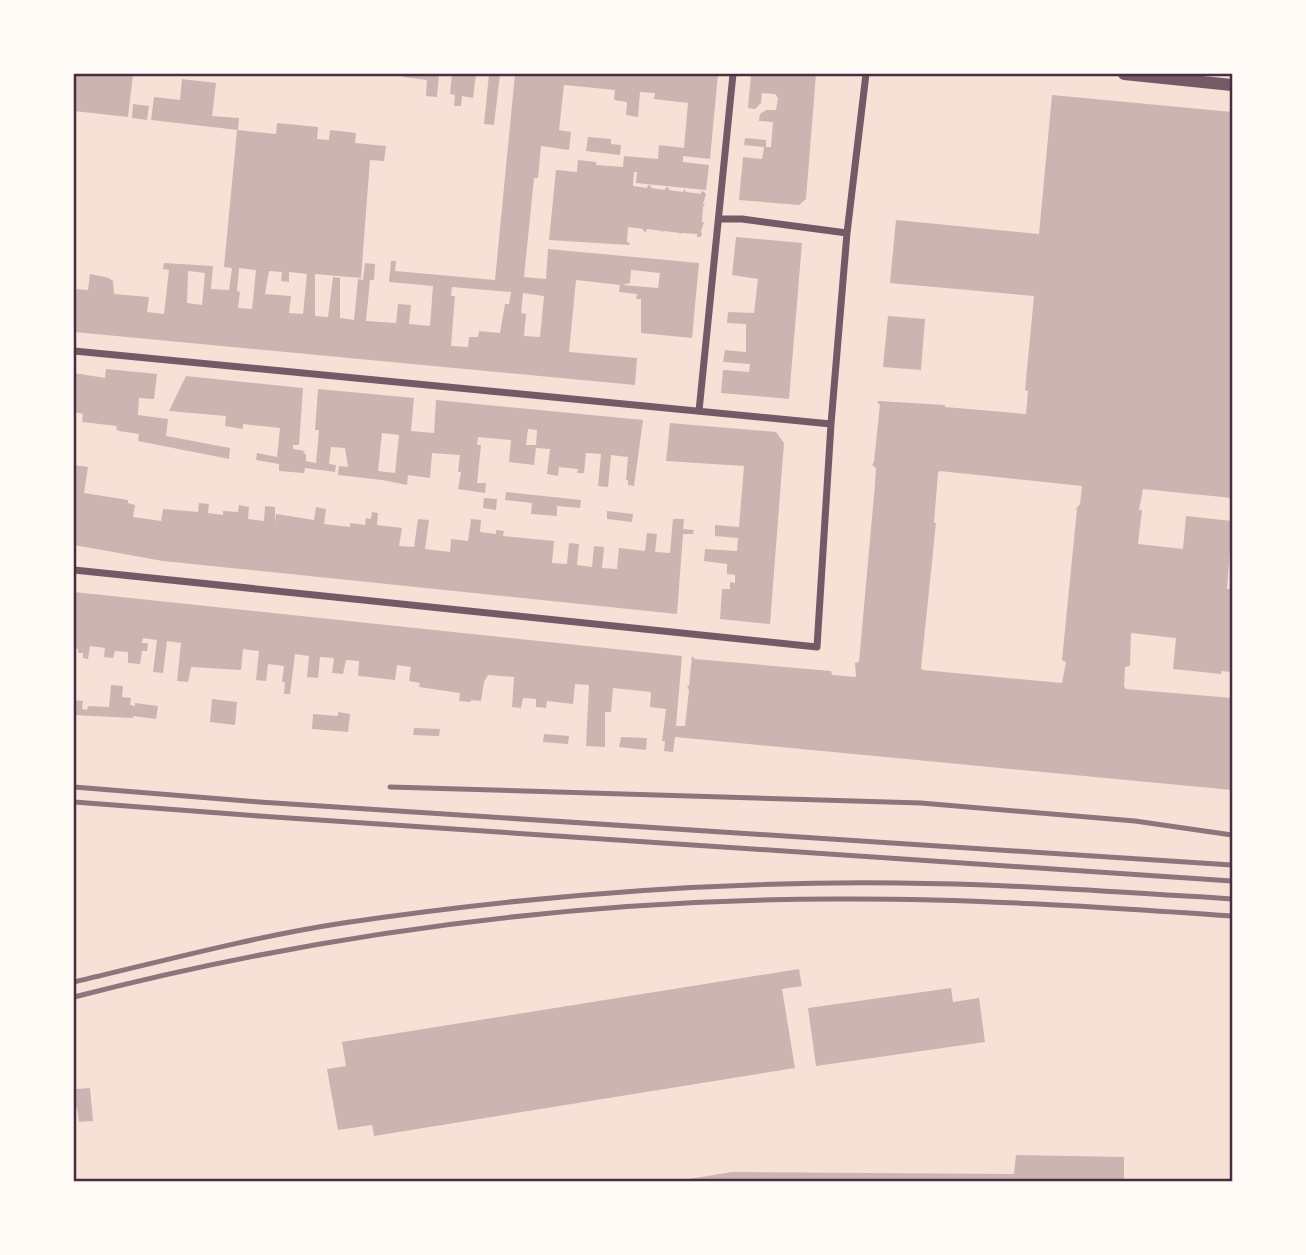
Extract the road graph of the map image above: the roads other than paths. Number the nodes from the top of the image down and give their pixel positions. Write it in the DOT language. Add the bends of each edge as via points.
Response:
graph roads {
  1 [pos="733,74"];
  2 [pos="866,74"];
  3 [pos="1124,74"];
  4 [pos="1233,85"];
  5 [pos="719,219"];
  6 [pos="847,233"];
  7 [pos="74,351"];
  8 [pos="699,411"];
  9 [pos="831,424"];
  10 [pos="74,570"];
  1 -- 5 [label="street"];
  2 -- 6 [label="street"];
  3 -- 4 [label="street"];
  5 -- 6 [label="street"];
  5 -- 8 [label="street"];
  6 -- 9 [label="street"];
  7 -- 8 [label="street"];
  8 -- 9 [label="street"];
  9 -- 10 [label="street" via="817,647"];
}
